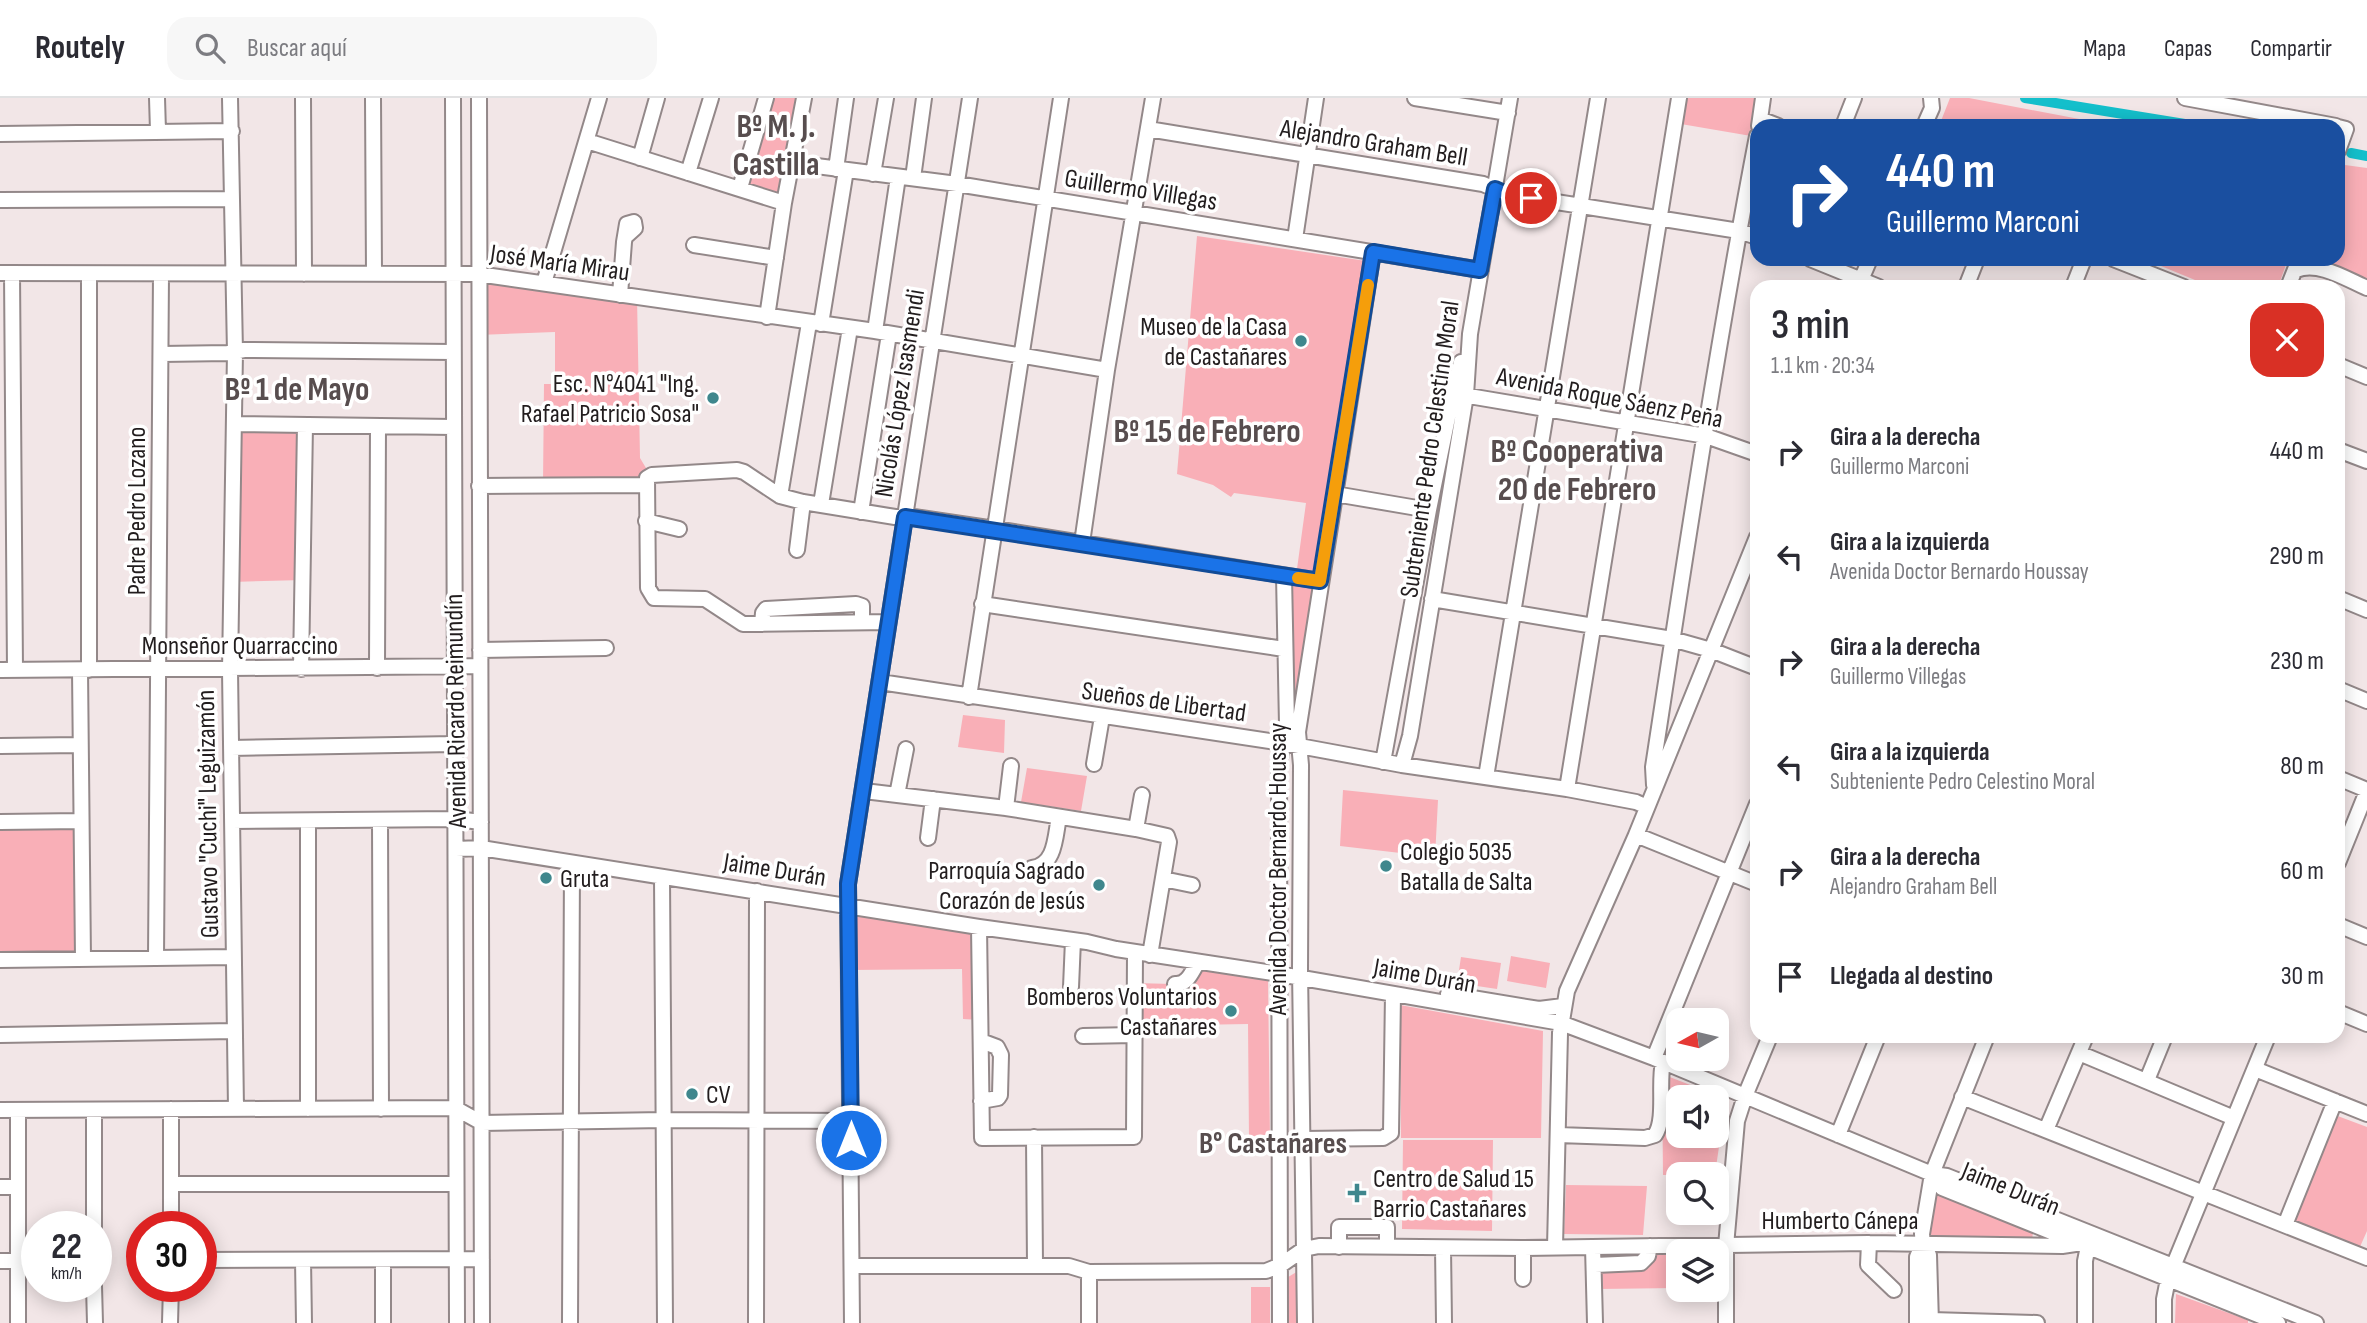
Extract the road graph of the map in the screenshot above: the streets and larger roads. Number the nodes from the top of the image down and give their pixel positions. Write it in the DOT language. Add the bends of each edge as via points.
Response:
graph roads {
  1 [pos="157,98"];
  2 [pos="230,98"];
  3 [pos="303,98"];
  4 [pos="373,98"];
  5 [pos="453,98"];
  6 [pos="479,98"];
  7 [pos="599,98"];
  8 [pos="657,98"];
  9 [pos="711,98"];
  10 [pos="766,98"];
  11 [pos="804,98"];
  12 [pos="846,98"];
  13 [pos="886,98"];
  14 [pos="924,98"];
  15 [pos="970,98"];
  16 [pos="1061,98"];
  17 [pos="1153,98"];
  18 [pos="1316,98"];
  19 [pos="1415,98"];
  20 [pos="1598,98"];
  21 [pos="1679,98"];
  22 [pos="1763,98"];
  23 [pos="1854,98"];
  24 [pos="2185,98"];
  25 [pos="1931,100"];
  26 [pos="1509,105"];
  27 [pos="1760,119"];
  28 [pos="1846,119"];
  29 [pos="1926,119"];
  30 [pos="2297,119"];
  31 [pos="1148,129"];
  32 [pos="158,131"];
  33 [pos="232,131"];
  34 [pos="0,134"];
  35 [pos="587,141"];
  36 [pos="1307,157"];
  37 [pos="640,158"];
  38 [pos="793,163"];
  39 [pos="841,170"];
  40 [pos="688,173"];
  41 [pos="1750,173"];
  42 [pos="873,174"];
  43 [pos="906,178"];
  44 [pos="957,184"];
  45 [pos="740,188"];
  46 [pos="1495,189"];
  47 [pos="1046,198"];
  48 [pos="232,199"];
  49 [pos="0,200"];
  50 [pos="784,203"];
  51 [pos="1580,206"];
  52 [pos="1133,212"];
  53 [pos="1660,219"];
  54 [pos="1739,231"];
  55 [pos="1750,235"];
  56 [pos="625,237"];
  57 [pos="1295,239"];
  58 [pos="694,245"];
  59 [pos="1373,252"];
  60 [pos="776,258"];
  61 [pos="1825,266"];
  62 [pos="2130,266"];
  63 [pos="2301,266"];
  64 [pos="1480,270"];
  65 [pos="6,273"];
  66 [pos="89,274"];
  67 [pos="161,274"];
  68 [pos="234,274"];
  69 [pos="304,274"];
  70 [pos="374,274"];
  71 [pos="454,274"];
  72 [pos="478,274"];
  73 [pos="1854,280"];
  74 [pos="2166,280"];
  75 [pos="544,283"];
  76 [pos="2367,288"];
  77 [pos="620,295"];
  78 [pos="767,317"];
  79 [pos="815,323"];
  80 [pos="850,328"];
  81 [pos="882,332"];
  82 [pos="932,340"];
  83 [pos="6,351"];
  84 [pos="235,352"];
  85 [pos="453,352"];
  86 [pos="162,354"];
  87 [pos="1021,356"];
  88 [pos="2345,368"];
  89 [pos="1107,370"];
  90 [pos="2367,377"];
  91 [pos="1459,394"];
  92 [pos="1546,409"];
  93 [pos="1627,423"];
  94 [pos="234,424"];
  95 [pos="305,425"];
  96 [pos="378,426"];
  97 [pos="453,427"];
  98 [pos="6,428"];
  99 [pos="1706,436"];
  100 [pos="1750,452"];
  101 [pos="2345,453"];
  102 [pos="2367,461"];
  103 [pos="649,480"];
  104 [pos="479,486"];
  105 [pos="1335,494"];
  106 [pos="780,496"];
  107 [pos="803,502"];
  108 [pos="821,504"];
  109 [pos="1429,510"];
  110 [pos="861,512"];
  111 [pos="905,517"];
  112 [pos="646,521"];
  113 [pos="1426,525"];
  114 [pos="679,528"];
  115 [pos="995,529"];
  116 [pos="1082,543"];
  117 [pos="797,550"];
  118 [pos="1441,550"];
  119 [pos="1750,554"];
  120 [pos="1284,576"];
  121 [pos="1320,581"];
  122 [pos="1432,599"];
  123 [pos="2345,601"];
  124 [pos="982,604"];
  125 [pos="2367,610"];
  126 [pos="1514,613"];
  127 [pos="888,622"];
  128 [pos="1593,626"];
  129 [pos="1672,639"];
  130 [pos="1425,644"];
  131 [pos="606,648"];
  132 [pos="1404,648"];
  133 [pos="1284,649"];
  134 [pos="480,650"];
  135 [pos="1711,650"];
  136 [pos="1750,665"];
  137 [pos="480,666"];
  138 [pos="454,667"];
  139 [pos="377,668"];
  140 [pos="301,669"];
  141 [pos="7,670"];
  142 [pos="85,670"];
  143 [pos="159,670"];
  144 [pos="230,670"];
  145 [pos="880,682"];
  146 [pos="2345,692"];
  147 [pos="969,697"];
  148 [pos="2367,701"];
  149 [pos="1101,717"];
  150 [pos="1283,743"];
  151 [pos="454,744"];
  152 [pos="80,745"];
  153 [pos="0,746"];
  154 [pos="1299,746"];
  155 [pos="231,748"];
  156 [pos="906,749"];
  157 [pos="1383,762"];
  158 [pos="1094,764"];
  159 [pos="1402,765"];
  160 [pos="1011,766"];
  161 [pos="1486,777"];
  162 [pos="2345,781"];
  163 [pos="1567,789"];
  164 [pos="1654,790"];
  165 [pos="2367,790"];
  166 [pos="864,791"];
  167 [pos="897,794"];
  168 [pos="1142,795"];
  169 [pos="933,799"];
  170 [pos="1647,807"];
  171 [pos="1006,808"];
  172 [pos="1059,817"];
  173 [pos="456,819"];
  174 [pos="81,821"];
  175 [pos="232,821"];
  176 [pos="308,821"];
  177 [pos="380,821"];
  178 [pos="1750,821"];
  179 [pos="0,822"];
  180 [pos="481,822"];
  181 [pos="1136,829"];
  182 [pos="1636,835"];
  183 [pos="928,838"];
  184 [pos="2345,845"];
  185 [pos="481,848"];
  186 [pos="456,849"];
  187 [pos="572,863"];
  188 [pos="1032,868"];
  189 [pos="1729,872"];
  190 [pos="662,877"];
  191 [pos="1163,879"];
  192 [pos="1750,881"];
  193 [pos="1192,885"];
  194 [pos="757,891"];
  195 [pos="849,906"];
  196 [pos="979,927"];
  197 [pos="2345,928"];
  198 [pos="2367,937"];
  199 [pos="1080,941"];
  200 [pos="1151,950"];
  201 [pos="1135,952"];
  202 [pos="233,957"];
  203 [pos="156,958"];
  204 [pos="83,959"];
  205 [pos="0,960"];
  206 [pos="1198,962"];
  207 [pos="1279,970"];
  208 [pos="1300,974"];
  209 [pos="1175,984"];
  210 [pos="1071,987"];
  211 [pos="1392,994"];
  212 [pos="1563,1006"];
  213 [pos="2345,1015"];
  214 [pos="1561,1023"];
  215 [pos="2367,1024"];
  216 [pos="234,1031"];
  217 [pos="0,1035"];
  218 [pos="1134,1035"];
  219 [pos="1083,1037"];
  220 [pos="1767,1043"];
  221 [pos="1875,1043"];
  222 [pos="1984,1043"];
  223 [pos="2083,1043"];
  224 [pos="2162,1043"];
  225 [pos="2265,1043"];
  226 [pos="2079,1053"];
  227 [pos="1659,1060"];
  228 [pos="2255,1069"];
  229 [pos="2147,1080"];
  230 [pos="1745,1096"];
  231 [pos="1962,1097"];
  232 [pos="2335,1101"];
  233 [pos="455,1108"];
  234 [pos="171,1109"];
  235 [pos="236,1109"];
  236 [pos="308,1109"];
  237 [pos="381,1109"];
  238 [pos="0,1110"];
  239 [pos="18,1110"];
  240 [pos="94,1110"];
  241 [pos="2367,1114"];
  242 [pos="2234,1118"];
  243 [pos="664,1120"];
  244 [pos="755,1121"];
  245 [pos="851,1121"];
  246 [pos="482,1123"];
  247 [pos="570,1123"];
  248 [pos="2046,1130"];
  249 [pos="1558,1135"];
  250 [pos="1838,1135"];
  251 [pos="1034,1137"];
  252 [pos="1303,1139"];
  253 [pos="1932,1174"];
  254 [pos="171,1184"];
  255 [pos="456,1184"];
  256 [pos="0,1187"];
  257 [pos="18,1187"];
  258 [pos="2203,1194"];
  259 [pos="94,1211"];
  260 [pos="171,1211"];
  261 [pos="2285,1225"];
  262 [pos="1282,1233"];
  263 [pos="1303,1233"];
  264 [pos="1727,1239"];
  265 [pos="1869,1243"];
  266 [pos="1923,1244"];
  267 [pos="2085,1244"];
  268 [pos="1729,1245"];
  269 [pos="1650,1246"];
  270 [pos="1666,1246"];
  271 [pos="1339,1247"];
  272 [pos="1387,1247"];
  273 [pos="1555,1247"];
  274 [pos="1593,1247"];
  275 [pos="1443,1248"];
  276 [pos="1523,1248"];
  277 [pos="1304,1249"];
  278 [pos="2367,1258"];
  279 [pos="456,1259"];
  280 [pos="482,1259"];
  281 [pos="217,1260"];
  282 [pos="303,1260"];
  283 [pos="383,1260"];
  284 [pos="0,1261"];
  285 [pos="18,1261"];
  286 [pos="1281,1265"];
  287 [pos="1595,1265"];
  288 [pos="853,1266"];
  289 [pos="1035,1266"];
  290 [pos="1089,1272"];
  291 [pos="2170,1273"];
  292 [pos="1523,1279"];
  293 [pos="1894,1290"];
  294 [pos="94,1302"];
  295 [pos="171,1302"];
  296 [pos="1726,1302"];
  297 [pos="1926,1322"];
  298 [pos="18,1323"];
  299 [pos="95,1323"];
  300 [pos="170,1323"];
  301 [pos="304,1323"];
  302 [pos="383,1323"];
  303 [pos="457,1323"];
  304 [pos="482,1323"];
  305 [pos="570,1323"];
  306 [pos="665,1323"];
  307 [pos="756,1323"];
  308 [pos="852,1323"];
  309 [pos="1089,1323"];
  310 [pos="1280,1323"];
  311 [pos="1305,1323"];
  312 [pos="1444,1323"];
  313 [pos="1595,1323"];
  314 [pos="1726,1323"];
  315 [pos="2037,1323"];
  316 [pos="2085,1323"];
  317 [pos="2164,1323"];
  318 [pos="2278,1323"];
  319 [pos="2316,1323"];
  1 -- 32 [label="street"];
  2 -- 33 [label="street, Gustavo \"Cuchi\" Leguizamón"];
  3 -- 69 [label="street"];
  4 -- 70 [label="street"];
  5 -- 71 [label="street, Avenida Ricardo Reimundín"];
  6 -- 72 [label="street, Avenida Ricardo Reimundín"];
  7 -- 35 [label="street"];
  8 -- 37 [label="street"];
  9 -- 40 [label="street"];
  10 -- 45 [label="street"];
  11 -- 38 [label="street"];
  12 -- 39 [label="street"];
  13 -- 42 [label="street"];
  14 -- 43 [label="street"];
  15 -- 44 [label="street, Nicolás López Isasmendi"];
  16 -- 47 [label="street"];
  17 -- 31 [label="street"];
  18 -- 36 [label="street"];
  19 -- 26 [label="street"];
  20 -- 51 [label="street"];
  21 -- 53 [label="street"];
  22 -- 27 [label="street"];
  23 -- 28 [label="street"];
  24 -- 30 [label="street"];
  25 -- 29 [label="street"];
  26 -- 46 [label="street, Subteniente Pedro Celestino Moral"];
  31 -- 36 [label="street, Alejandro Graham Bell"];
  31 -- 52 [label="street"];
  32 -- 33 [label="street"];
  32 -- 34 [label="street"];
  33 -- 48 [label="street, Gustavo \"Cuchi\" Leguizamón"];
  35 -- 37 [label="street"];
  35 -- 75 [label="street"];
  36 -- 46 [label="street, Alejandro Graham Bell"];
  36 -- 57 [label="street"];
  37 -- 40 [label="street"];
  38 -- 39 [label="street, Guillermo Villegas"];
  38 -- 50 [label="street"];
  39 -- 42 [label="street, Guillermo Villegas"];
  39 -- 79 [label="street"];
  40 -- 45 [label="street"];
  41 -- 54 [label="street"];
  42 -- 43 [label="street, Guillermo Villegas"];
  43 -- 44 [label="street, Guillermo Villegas"];
  43 -- 81 [label="street"];
  44 -- 47 [label="street, Guillermo Villegas"];
  44 -- 82 [label="street, Nicolás López Isasmendi"];
  45 -- 50 [label="street"];
  46 -- 51 [label="street, Alejandro Graham Bell"];
  46 -- 64 [label="street, Subteniente Pedro Celestino Moral"];
  47 -- 52 [label="street, Guillermo Villegas"];
  47 -- 87 [label="street"];
  48 -- 49 [label="street"];
  48 -- 68 [label="street, Gustavo \"Cuchi\" Leguizamón"];
  50 -- 60 [label="street"];
  51 -- 53 [label="street, Alejandro Graham Bell"];
  51 -- 92 [label="street"];
  52 -- 57 [label="street, Guillermo Villegas"];
  52 -- 89 [label="street"];
  53 -- 54 [label="street, Alejandro Graham Bell"];
  53 -- 93 [label="street"];
  54 -- 55 [label="street, Alejandro Graham Bell"];
  54 -- 99 [label="street"];
  56 -- 77 [label="street"];
  57 -- 59 [label="street, Guillermo Villegas"];
  58 -- 60 [label="street"];
  59 -- 64 [label="street, Guillermo Villegas"];
  59 -- 105 [label="street, Avenida Doctor Bernardo Houssay"];
  60 -- 78 [label="street"];
  61 -- 73 [label="street"];
  62 -- 74 [label="street"];
  63 -- 76 [label="street" via="2316,267"];
  64 -- 91 [label="street, Subteniente Pedro Celestino Moral"];
  65 -- 66 [label="street, José María Mirau"];
  65 -- 83 [label="street"];
  66 -- 67 [label="street, José María Mirau"];
  66 -- 142 [label="street"];
  67 -- 68 [label="street, José María Mirau"];
  67 -- 86 [label="street, Padre Pedro Lozano"];
  68 -- 69 [label="street, José María Mirau"];
  68 -- 84 [label="street, Gustavo \"Cuchi\" Leguizamón"];
  69 -- 70 [label="street, José María Mirau"];
  70 -- 71 [label="street, José María Mirau"];
  71 -- 72 [label="street, José María Mirau"];
  71 -- 85 [label="street, Avenida Ricardo Reimundín"];
  72 -- 75 [label="street, José María Mirau"];
  72 -- 104 [label="street, Avenida Ricardo Reimundín"];
  75 -- 77 [label="street, José María Mirau"];
  77 -- 78 [label="street, José María Mirau"];
  78 -- 79 [label="street, José María Mirau"];
  79 -- 80 [label="street, José María Mirau"];
  79 -- 106 [label="street"];
  80 -- 81 [label="street, José María Mirau"];
  80 -- 108 [label="street"];
  81 -- 82 [label="street, José María Mirau"];
  81 -- 110 [label="street"];
  82 -- 87 [label="street, José María Mirau"];
  82 -- 111 [label="street, Nicolás López Isasmendi"];
  83 -- 98 [label="street"];
  84 -- 85 [label="street"];
  84 -- 86 [label="street"];
  84 -- 94 [label="street, Gustavo \"Cuchi\" Leguizamón"];
  85 -- 97 [label="street, Avenida Ricardo Reimundín"];
  86 -- 143 [label="street, Padre Pedro Lozano"];
  87 -- 89 [label="street, José María Mirau"];
  87 -- 115 [label="street"];
  88 -- 90 [label="street"];
  89 -- 116 [label="street"];
  91 -- 92 [label="street, Avenida Roque Sáenz Peña"];
  91 -- 109 [label="street"];
  91 -- 118 [label="street, Subteniente Pedro Celestino Moral"];
  92 -- 93 [label="street, Avenida Roque Sáenz Peña"];
  92 -- 126 [label="street"];
  93 -- 99 [label="street, Avenida Roque Sáenz Peña"];
  93 -- 128 [label="street"];
  94 -- 95 [label="street"];
  94 -- 144 [label="street, Gustavo \"Cuchi\" Leguizamón"];
  95 -- 96 [label="street"];
  95 -- 140 [label="street"];
  96 -- 97 [label="street"];
  96 -- 139 [label="street"];
  97 -- 138 [label="street, Avenida Ricardo Reimundín"];
  98 -- 141 [label="street"];
  99 -- 100 [label="street, Avenida Roque Sáenz Peña"];
  99 -- 129 [label="street"];
  101 -- 102 [label="street"];
  103 -- 104 [label="street"];
  103 -- 106 [label="street" via="737,470"];
  103 -- 112 [label="street"];
  104 -- 134 [label="street, Avenida Ricardo Reimundín"];
  105 -- 109 [label="street"];
  105 -- 121 [label="street, Avenida Doctor Bernardo Houssay"];
  106 -- 107 [label="street"];
  107 -- 108 [label="street"];
  107 -- 117 [label="street"];
  108 -- 110 [label="street"];
  109 -- 113 [label="street"];
  110 -- 111 [label="street"];
  111 -- 115 [label="street"];
  111 -- 127 [label="street, Nicolás López Isasmendi"];
  112 -- 114 [label="street"];
  112 -- 127 [label="street" via="650,595 660,600 705,599 738,622"];
  113 -- 118 [label="street"];
  113 -- 132 [label="street"];
  115 -- 116 [label="street"];
  115 -- 124 [label="street"];
  116 -- 120 [label="street"];
  118 -- 122 [label="street, Subteniente Pedro Celestino Moral"];
  119 -- 135 [label="street"];
  120 -- 121 [label="street"];
  120 -- 133 [label="street, Avenida Doctor Bernardo Houssay"];
  121 -- 154 [label="street, Avenida Doctor Bernardo Houssay"];
  122 -- 126 [label="street"];
  122 -- 130 [label="street, Subteniente Pedro Celestino Moral"];
  123 -- 125 [label="street"];
  124 -- 133 [label="street"];
  124 -- 147 [label="street"];
  126 -- 128 [label="street"];
  126 -- 161 [label="street"];
  127 -- 145 [label="street, Nicolás López Isasmendi"];
  128 -- 129 [label="street"];
  128 -- 163 [label="street"];
  129 -- 135 [label="street"];
  129 -- 164 [label="street" via="1653,767"];
  130 -- 132 [label="street"];
  130 -- 159 [label="street, Subteniente Pedro Celestino Moral"];
  131 -- 134 [label="street"];
  132 -- 157 [label="street"];
  133 -- 150 [label="street, Avenida Doctor Bernardo Houssay" via="1287,725"];
  134 -- 137 [label="street, Avenida Ricardo Reimundín"];
  135 -- 136 [label="street"];
  135 -- 164 [label="street"];
  137 -- 138 [label="street, Monseñor Quarraccino"];
  137 -- 180 [label="street, Avenida Ricardo Reimundín"];
  138 -- 139 [label="street, Monseñor Quarraccino"];
  138 -- 151 [label="street, Avenida Ricardo Reimundín"];
  139 -- 140 [label="street, Monseñor Quarraccino"];
  140 -- 144 [label="street, Monseñor Quarraccino"];
  141 -- 142 [label="street, Monseñor Quarraccino"];
  142 -- 143 [label="street, Monseñor Quarraccino"];
  142 -- 152 [label="street"];
  143 -- 144 [label="street, Monseñor Quarraccino"];
  143 -- 203 [label="street, Padre Pedro Lozano"];
  144 -- 155 [label="street, Gustavo \"Cuchi\" Leguizamón"];
  145 -- 147 [label="street, Sueños de Libertad"];
  145 -- 166 [label="street, Nicolás López Isasmendi"];
  146 -- 148 [label="street"];
  147 -- 149 [label="street, Sueños de Libertad"];
  149 -- 150 [label="street, Sueños de Libertad"];
  149 -- 158 [label="street"];
  150 -- 154 [label="street, Sueños de Libertad"];
  150 -- 207 [label="street, Avenida Doctor Bernardo Houssay" via="1279,762"];
  151 -- 155 [label="street"];
  151 -- 173 [label="street, Avenida Ricardo Reimundín"];
  152 -- 153 [label="street"];
  152 -- 174 [label="street"];
  154 -- 157 [label="street, Sueños de Libertad"];
  154 -- 208 [label="street, Avenida Doctor Bernardo Houssay"];
  155 -- 175 [label="street, Gustavo \"Cuchi\" Leguizamón"];
  156 -- 167 [label="street"];
  157 -- 159 [label="street, Sueños de Libertad"];
  159 -- 161 [label="street, Sueños de Libertad"];
  160 -- 171 [label="street"];
  161 -- 163 [label="street, Sueños de Libertad"];
  162 -- 165 [label="street"];
  163 -- 170 [label="street, Sueños de Libertad"];
  164 -- 170 [label="street"];
  165 -- 184 [label="street"];
  166 -- 167 [label="street"];
  166 -- 195 [label="street, Nicolás López Isasmendi" via="848,884"];
  167 -- 169 [label="street"];
  168 -- 181 [label="street"];
  169 -- 171 [label="street"];
  169 -- 183 [label="street"];
  170 -- 182 [label="street"];
  171 -- 172 [label="street"];
  172 -- 181 [label="street"];
  172 -- 188 [label="street" via="1051,856"];
  173 -- 177 [label="street"];
  173 -- 180 [label="street"];
  173 -- 186 [label="street, Avenida Ricardo Reimundín"];
  174 -- 179 [label="street"];
  174 -- 204 [label="street"];
  175 -- 176 [label="street"];
  175 -- 202 [label="street, Gustavo \"Cuchi\" Leguizamón"];
  176 -- 177 [label="street"];
  176 -- 236 [label="street"];
  177 -- 237 [label="street"];
  178 -- 189 [label="street"];
  180 -- 185 [label="street, Avenida Ricardo Reimundín"];
  181 -- 191 [label="street" via="1167,836"];
  182 -- 189 [label="street"];
  182 -- 212 [label="street"];
  185 -- 186 [label="street, Jaime Durán"];
  185 -- 187 [label="street, Jaime Durán"];
  185 -- 246 [label="street, Avenida Ricardo Reimundín"];
  186 -- 233 [label="street, Avenida Ricardo Reimundín"];
  187 -- 190 [label="street, Jaime Durán"];
  187 -- 247 [label="street"];
  189 -- 192 [label="street"];
  189 -- 227 [label="street"];
  190 -- 194 [label="street, Jaime Durán"];
  190 -- 243 [label="street"];
  191 -- 193 [label="street"];
  191 -- 200 [label="street"];
  194 -- 195 [label="street, Jaime Durán"];
  194 -- 244 [label="street"];
  195 -- 196 [label="street, Jaime Durán"];
  195 -- 245 [label="street, Nicolás López Isasmendi"];
  196 -- 199 [label="street, Jaime Durán"];
  196 -- 251 [label="street" via="982,1138"];
  197 -- 198 [label="street"];
  199 -- 200 [label="street, Jaime Durán" via="1107,940"];
  199 -- 201 [label="street, Jaime Durán"];
  199 -- 210 [label="street"];
  200 -- 201 [label="street, Jaime Durán"];
  200 -- 206 [label="street, Jaime Durán"];
  200 -- 207 [label="street, Jaime Durán"];
  201 -- 218 [label="street"];
  202 -- 203 [label="street"];
  202 -- 216 [label="street, Gustavo \"Cuchi\" Leguizamón"];
  203 -- 204 [label="street"];
  204 -- 205 [label="street"];
  206 -- 207 [label="street, Jaime Durán"];
  206 -- 209 [label="street" via="1186,981"];
  207 -- 208 [label="street, Jaime Durán"];
  207 -- 262 [label="street, Avenida Doctor Bernardo Houssay"];
  208 -- 211 [label="street, Jaime Durán"];
  208 -- 212 [label="street, Jaime Durán" via="1539,1009"];
  208 -- 252 [label="street, Avenida Doctor Bernardo Houssay"];
  211 -- 214 [label="street, Jaime Durán"];
  211 -- 252 [label="street" via="1391,1133 1383,1138"];
  212 -- 214 [label="street"];
  213 -- 215 [label="street"];
  214 -- 227 [label="street, Jaime Durán"];
  214 -- 249 [label="street"];
  216 -- 217 [label="street"];
  216 -- 235 [label="street, Gustavo \"Cuchi\" Leguizamón"];
  218 -- 219 [label="street"];
  218 -- 251 [label="street" via="1134,1137"];
  220 -- 230 [label="street"];
  221 -- 250 [label="street"];
  222 -- 231 [label="street"];
  223 -- 226 [label="street"];
  224 -- 229 [label="street"];
  225 -- 228 [label="street"];
  226 -- 229 [label="street"];
  226 -- 248 [label="street"];
  227 -- 230 [label="street, Jaime Durán"];
  227 -- 249 [label="street" via="1660,1124 1654,1135"];
  228 -- 232 [label="street"];
  228 -- 242 [label="street"];
  229 -- 242 [label="street"];
  230 -- 250 [label="street, Jaime Durán"];
  230 -- 264 [label="street" via="1737,1121"];
  231 -- 248 [label="street"];
  231 -- 253 [label="street"];
  232 -- 241 [label="street"];
  232 -- 261 [label="street"];
  233 -- 237 [label="street"];
  233 -- 246 [label="street"];
  233 -- 255 [label="street, Avenida Ricardo Reimundín"];
  234 -- 235 [label="street"];
  234 -- 240 [label="street"];
  234 -- 254 [label="street"];
  235 -- 236 [label="street"];
  236 -- 237 [label="street"];
  238 -- 239 [label="street"];
  239 -- 240 [label="street"];
  239 -- 257 [label="street"];
  240 -- 259 [label="street"];
  242 -- 258 [label="street"];
  243 -- 244 [label="street"];
  243 -- 247 [label="street"];
  243 -- 306 [label="street"];
  244 -- 245 [label="street"];
  244 -- 307 [label="street"];
  245 -- 288 [label="street, Nicolás López Isasmendi"];
  246 -- 247 [label="street"];
  246 -- 280 [label="street, Avenida Ricardo Reimundín"];
  247 -- 305 [label="street"];
  248 -- 258 [label="street"];
  249 -- 273 [label="street"];
  250 -- 253 [label="street, Jaime Durán"];
  251 -- 289 [label="street"];
  252 -- 263 [label="street, Avenida Doctor Bernardo Houssay"];
  253 -- 266 [label="street"];
  253 -- 267 [label="street, Jaime Durán" via="1942,1188"];
  253 -- 291 [label="street, Jaime Durán" via="1947,1176"];
  254 -- 255 [label="street"];
  254 -- 260 [label="street"];
  255 -- 279 [label="street, Avenida Ricardo Reimundín"];
  256 -- 257 [label="street"];
  257 -- 285 [label="street"];
  258 -- 261 [label="street"];
  258 -- 291 [label="street"];
  261 -- 278 [label="street"];
  262 -- 263 [label="street"];
  262 -- 286 [label="street, Avenida Doctor Bernardo Houssay"];
  263 -- 277 [label="street, Avenida Doctor Bernardo Houssay"];
  265 -- 266 [label="street, Humberto Cánepa"];
  265 -- 268 [label="street, Humberto Cánepa"];
  265 -- 293 [label="street" via="1868,1265"];
  266 -- 267 [label="street, Humberto Cánepa"];
  266 -- 297 [label="street" via="1917,1257"];
  267 -- 291 [label="street, Jaime Durán"];
  267 -- 316 [label="street"];
  269 -- 270 [label="street, Humberto Cánepa"];
  269 -- 274 [label="street, Humberto Cánepa"];
  269 -- 287 [label="street" via="1648,1256 1636,1265"];
  271 -- 272 [label="street, Humberto Cánepa"];
  271 -- 272 [label="street" via="1339,1227 1387,1227"];
  271 -- 277 [label="street, Humberto Cánepa"];
  272 -- 275 [label="street, Humberto Cánepa"];
  273 -- 274 [label="street, Humberto Cánepa"];
  273 -- 276 [label="street, Humberto Cánepa"];
  274 -- 287 [label="street"];
  275 -- 276 [label="street, Humberto Cánepa"];
  275 -- 312 [label="street"];
  276 -- 292 [label="street"];
  277 -- 286 [label="street"];
  277 -- 311 [label="street, Avenida Doctor Bernardo Houssay"];
  279 -- 280 [label="street"];
  279 -- 283 [label="street"];
  279 -- 303 [label="street, Avenida Ricardo Reimundín"];
  280 -- 304 [label="street, Avenida Ricardo Reimundín"];
  281 -- 282 [label="street"];
  282 -- 283 [label="street"];
  282 -- 301 [label="street"];
  283 -- 302 [label="street"];
  284 -- 285 [label="street"];
  285 -- 298 [label="street"];
  286 -- 290 [label="street" via="1266,1270"];
  286 -- 310 [label="street, Avenida Doctor Bernardo Houssay"];
  287 -- 313 [label="street"];
  288 -- 289 [label="street"];
  288 -- 308 [label="street, Nicolás López Isasmendi"];
  289 -- 290 [label="street" via="1069,1266"];
  290 -- 309 [label="street"];
  291 -- 317 [label="street"];
  291 -- 318 [label="street, Jaime Durán"];
  291 -- 319 [label="street"];
  294 -- 299 [label="street"];
  295 -- 300 [label="street"];
  296 -- 314 [label="street"];
  297 -- 315 [label="street"];
}
